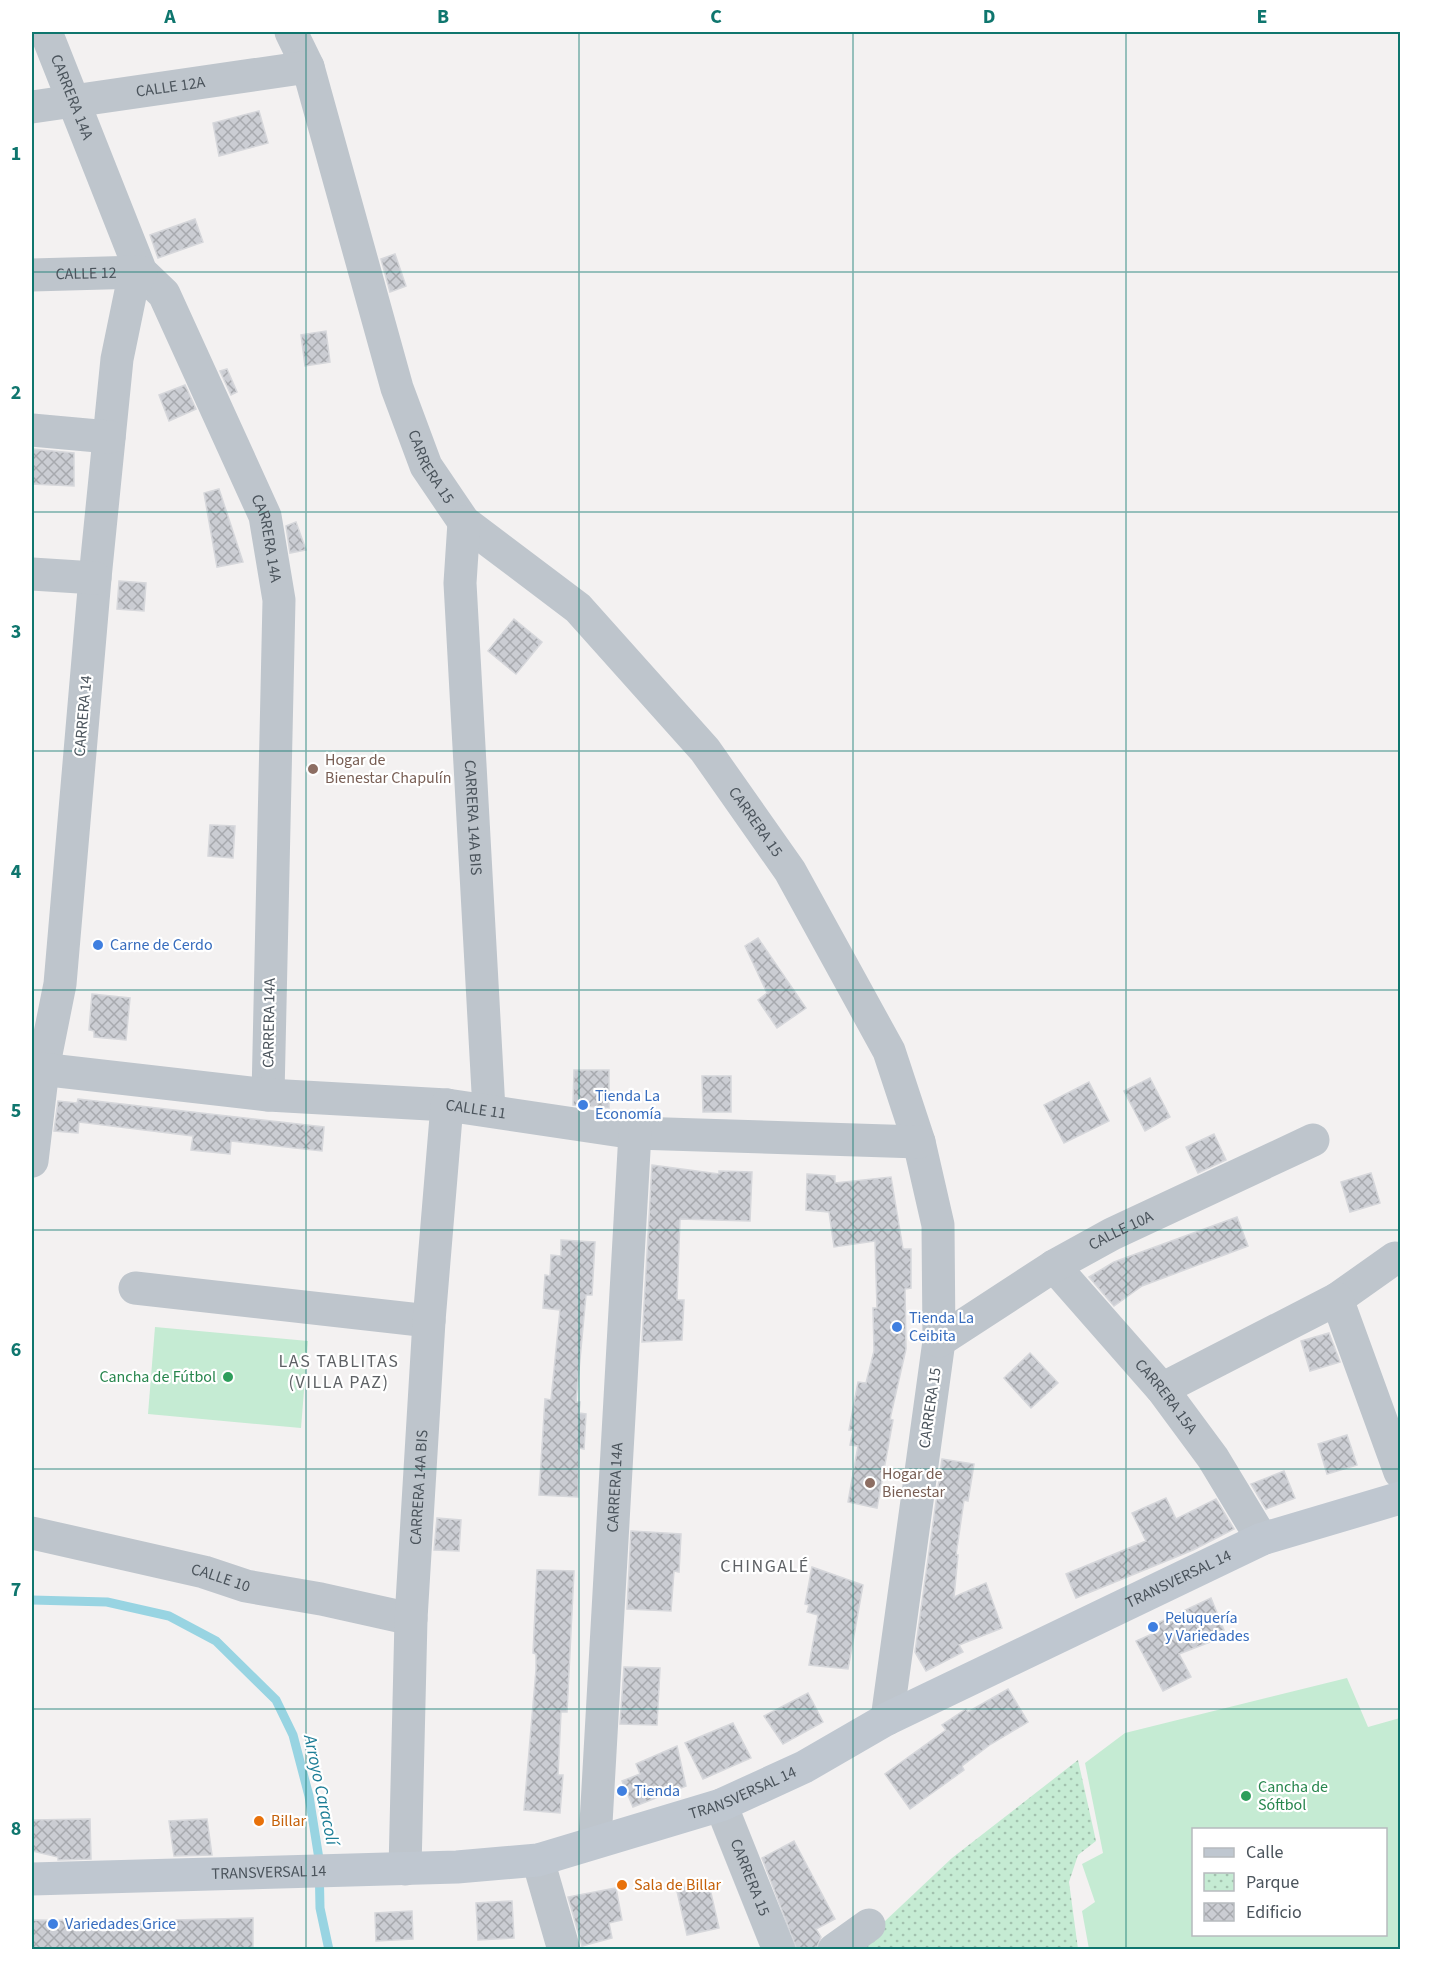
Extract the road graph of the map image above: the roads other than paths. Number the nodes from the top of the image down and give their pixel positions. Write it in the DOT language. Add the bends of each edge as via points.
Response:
graph roads {
  1 [pos="46,32"];
  2 [pos="291,32"];
  3 [pos="308,67"];
  4 [pos="75,103"];
  5 [pos="32,108"];
  6 [pos="141,272"];
  7 [pos="32,275"];
  8 [pos="32,430"];
  9 [pos="109,437"];
  10 [pos="464,522"];
  11 [pos="32,574"];
  12 [pos="95,578"];
  13 [pos="37,1069"];
  14 [pos="268,1095"];
  15 [pos="447,1105"];
  16 [pos="489,1110"];
  17 [pos="635,1133"];
  18 [pos="1313,1140"];
  19 [pos="919,1142"];
  20 [pos="32,1161"];
  21 [pos="1395,1258"];
  22 [pos="1054,1266"];
  23 [pos="135,1288"];
  24 [pos="1337,1299"];
  25 [pos="429,1321"];
  26 [pos="939,1341"];
  27 [pos="1162,1389"];
  28 [pos="1401,1472"];
  29 [pos="1401,1498"];
  30 [pos="32,1533"];
  31 [pos="1262,1539"];
  32 [pos="411,1619"];
  33 [pos="887,1719"];
  34 [pos="721,1805"];
  35 [pos="595,1841"];
  36 [pos="538,1860"];
  37 [pos="405,1869"];
  38 [pos="32,1879"];
  39 [pos="869,1925"];
  40 [pos="564,1950"];
  41 [pos="779,1950"];
  42 [pos="834,1950"];
  1 -- 4 [label="street, CARRERA 14A"];
  2 -- 3 [label="street, CARRERA 15"];
  3 -- 4 [label="street, CALLE 12A"];
  3 -- 10 [label="street, CARRERA 15" via="397,388 426,466"];
  4 -- 5 [label="street, CALLE 12A"];
  4 -- 6 [label="street, CARRERA 14A"];
  6 -- 7 [label="street, CALLE 12"];
  6 -- 9 [label="street, CARRERA 14" via="131,291 120,347"];
  6 -- 14 [label="street, CARRERA 14A" via="164,294 266,516 279,600"];
  8 -- 9 [label="street"];
  9 -- 12 [label="street, CARRERA 14"];
  10 -- 16 [label="street, CARRERA 14A BIS" via="460,595"];
  10 -- 19 [label="street, CARRERA 15" via="578,608 705,750 790,871 889,1051"];
  11 -- 12 [label="street"];
  12 -- 13 [label="street, CARRERA 14" via="60,984"];
  13 -- 14 [label="street, CALLE 11"];
  13 -- 20 [label="street, CARRERA 14"];
  14 -- 15 [label="street, CALLE 11"];
  15 -- 16 [label="street, CALLE 11"];
  15 -- 25 [label="street, CARRERA 14A BIS"];
  16 -- 17 [label="street, CALLE 11"];
  17 -- 19 [label="street, CALLE 11"];
  17 -- 35 [label="street, CARRERA 14A"];
  18 -- 22 [label="street, CALLE 10A" via="1112,1234"];
  19 -- 26 [label="street, CARRERA 15" via="938,1225"];
  21 -- 24 [label="street"];
  22 -- 26 [label="street, CALLE 10A"];
  22 -- 27 [label="street, CARRERA 15A"];
  23 -- 25 [label="street"];
  24 -- 27 [label="street"];
  24 -- 28 [label="street"];
  25 -- 32 [label="street, CARRERA 14A BIS"];
  26 -- 33 [label="street, CARRERA 15"];
  27 -- 31 [label="street, CARRERA 15A" via="1213,1458"];
  29 -- 31 [label="street, TRANSVERSAL 14"];
  30 -- 32 [label="street, CALLE 10" via="182,1567 246,1586"];
  31 -- 33 [label="street, TRANSVERSAL 14"];
  32 -- 37 [label="street, CARRERA 14A BIS"];
  33 -- 34 [label="street, TRANSVERSAL 14" via="804,1767"];
  34 -- 35 [label="street, TRANSVERSAL 14"];
  34 -- 41 [label="street, CARRERA 15"];
  35 -- 36 [label="street, TRANSVERSAL 14"];
  36 -- 37 [label="street, TRANSVERSAL 14"];
  36 -- 40 [label="street"];
  37 -- 38 [label="street, TRANSVERSAL 14"];
  39 -- 42 [label="street"];
}
